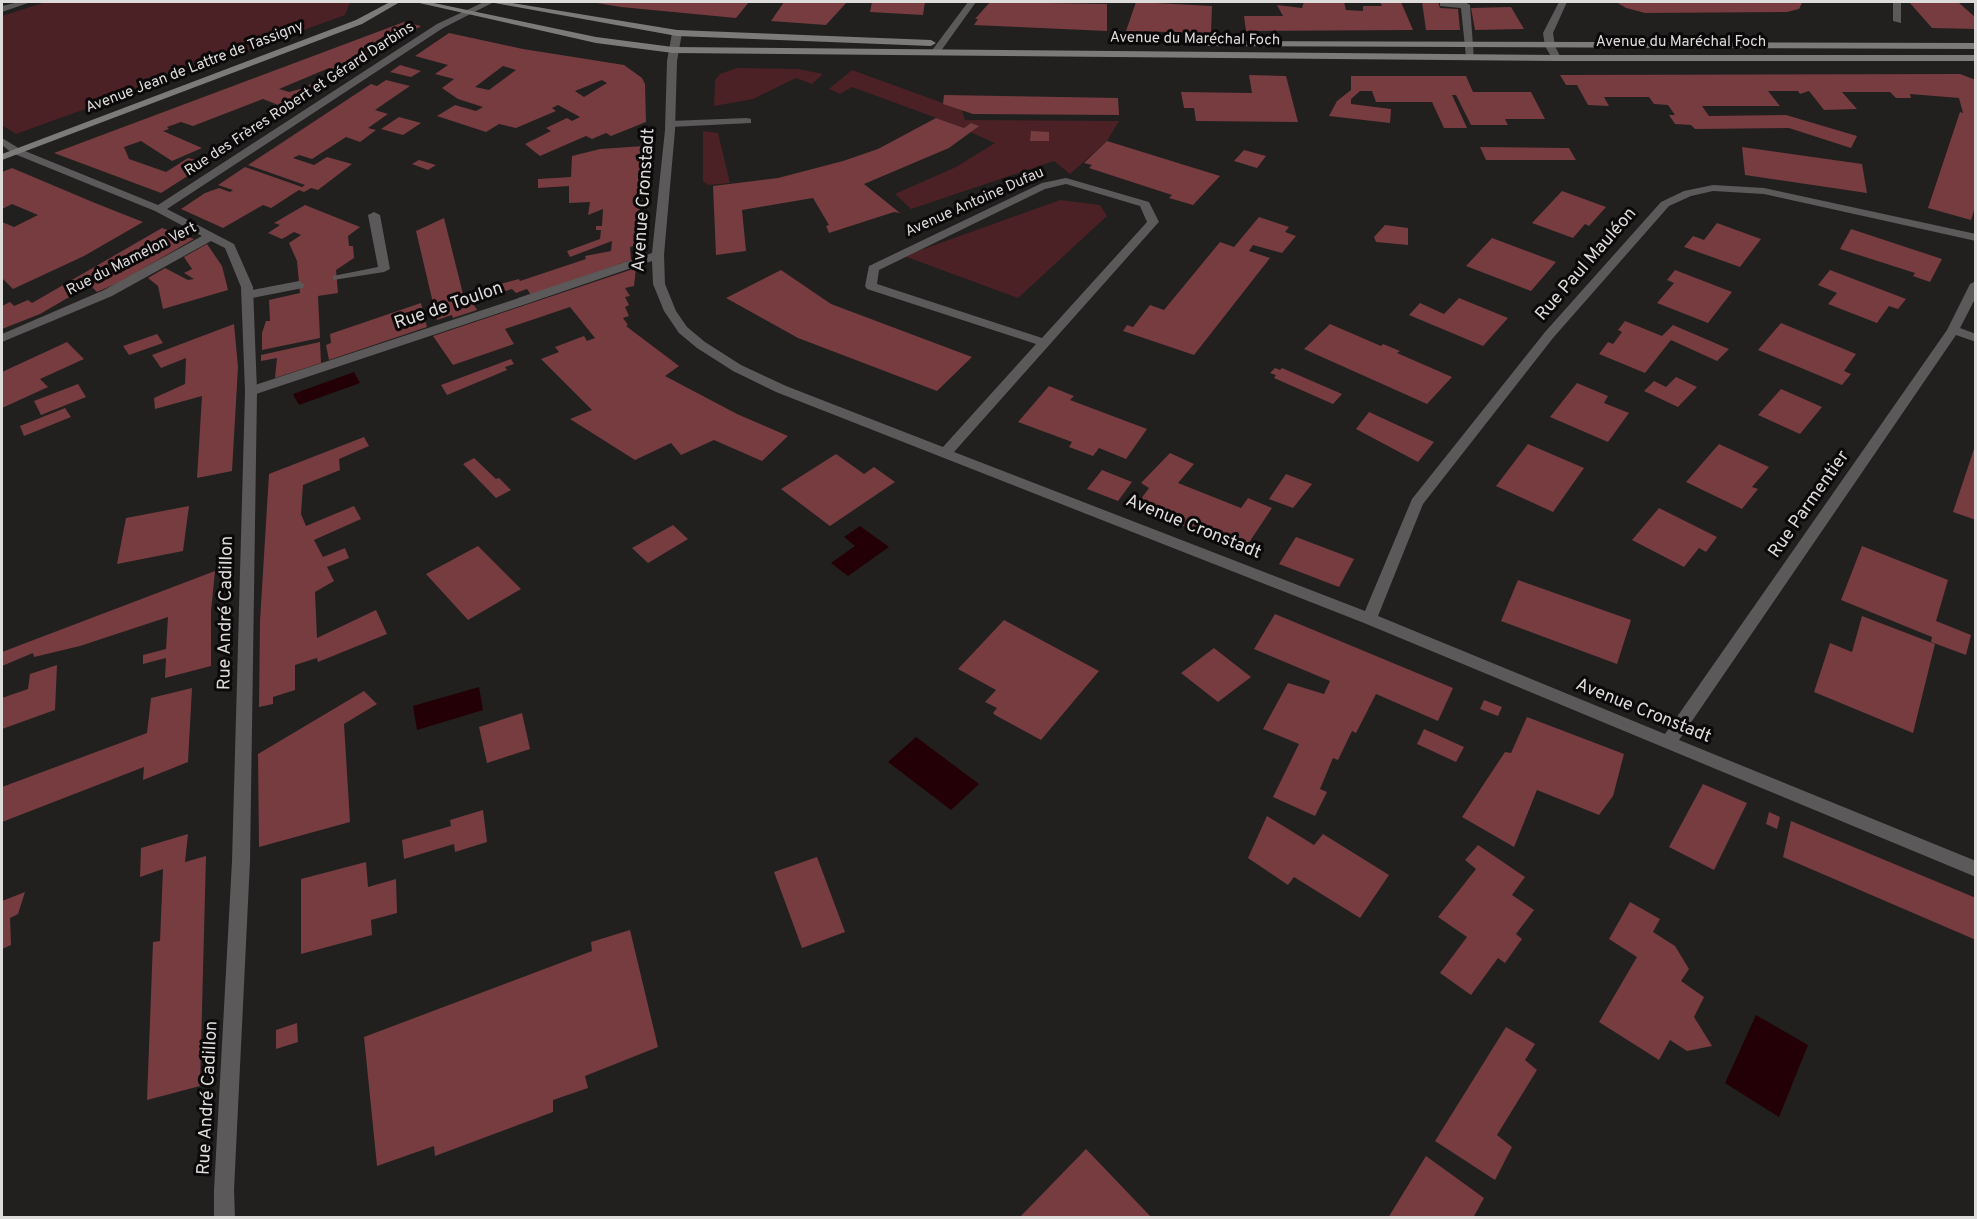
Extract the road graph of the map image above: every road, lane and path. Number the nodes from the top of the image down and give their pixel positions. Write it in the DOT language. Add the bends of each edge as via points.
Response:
graph roads {
  1 [pos="27,2"];
  2 [pos="396,2"];
  3 [pos="419,2"];
  4 [pos="491,2"];
  5 [pos="972,2"];
  6 [pos="1563,2"];
  7 [pos="1897,2"];
  8 [pos="1443,4"];
  9 [pos="2,9"];
  10 [pos="464,13"];
  11 [pos="1898,21"];
  12 [pos="677,33"];
  13 [pos="942,43"];
  14 [pos="1471,46"];
  15 [pos="1550,46"];
  16 [pos="1976,46"];
  17 [pos="674,50"];
  18 [pos="935,53"];
  19 [pos="1471,57"];
  20 [pos="1556,58"];
  21 [pos="1976,58"];
  22 [pos="747,121"];
  23 [pos="670,124"];
  24 [pos="2,141"];
  25 [pos="16,151"];
  26 [pos="2,157"];
  27 [pos="159,209"];
  28 [pos="374,215"];
  29 [pos="211,236"];
  30 [pos="1976,238"];
  31 [pos="658,255"];
  32 [pos="337,278"];
  33 [pos="1976,284"];
  34 [pos="299,285"];
  35 [pos="247,295"];
  36 [pos="1953,330"];
  37 [pos="2,338"];
  38 [pos="1976,338"];
  39 [pos="1044,343"];
  40 [pos="251,391"];
  41 [pos="945,453"];
  42 [pos="1370,619"];
  43 [pos="1668,743"];
  44 [pos="1976,869"];
  45 [pos="225,1218"];
  1 -- 9 [label="street"];
  2 -- 25 [label="main road, Avenue Jean de Lattre de Tassigny" via="359,22"];
  3 -- 10 [label="main road, Avenue du Maréchal Foch"];
  4 -- 10 [label="street, Rue des Frères Robert et Gérard Darbins"];
  4 -- 12 [label="main road, Avenue du Maréchal Foch"];
  5 -- 13 [label="street"];
  6 -- 15 [label="street" via="1548,33"];
  7 -- 11 [label="street"];
  8 -- 14 [label="street" via="1465,5"];
  10 -- 17 [label="main road, Avenue du Maréchal Foch" via="596,40"];
  10 -- 27 [label="street, Rue des Frères Robert et Gérard Darbins"];
  12 -- 13 [label="main road, Avenue du Maréchal Foch"];
  12 -- 17 [label="street, Avenue Cronstadt"];
  13 -- 14 [label="main road, Avenue du Maréchal Foch"];
  13 -- 18 [label="street"];
  14 -- 15 [label="main road, Avenue du Maréchal Foch"];
  14 -- 19 [label="street"];
  15 -- 16 [label="main road, Avenue du Maréchal Foch"];
  15 -- 20 [label="street"];
  17 -- 18 [label="main road, Avenue du Maréchal Foch"];
  17 -- 23 [label="street, Avenue Cronstadt"];
  18 -- 19 [label="main road, Avenue du Maréchal Foch"];
  19 -- 20 [label="main road, Avenue du Maréchal Foch"];
  20 -- 21 [label="main road, Avenue du Maréchal Foch"];
  22 -- 23 [label="street"];
  23 -- 31 [label="street, Avenue Cronstadt"];
  24 -- 25 [label="street, Rue André Cadillon"];
  25 -- 26 [label="main road, Avenue Jean de Lattre de Tassigny"];
  25 -- 27 [label="street, Rue André Cadillon"];
  27 -- 29 [label="street, Rue André Cadillon"];
  28 -- 32 [label="street" via="384,269"];
  29 -- 35 [label="street, Rue André Cadillon" via="230,246"];
  29 -- 37 [label="street, Rue du Mamelon Vert" via="108,293"];
  30 -- 42 [label="street, Rue Paul Mauléon" via="1764,191 1713,188 1688,193 1665,204 1549,335 1417,502"];
  31 -- 40 [label="street, Rue de Toulon"];
  31 -- 41 [label="street, Avenue Cronstadt" via="659,284 670,311 683,330 701,345 781,389"];
  33 -- 36 [label="street, Rue Parmentier"];
  34 -- 35 [label="street"];
  35 -- 40 [label="street, Rue André Cadillon"];
  36 -- 38 [label="street"];
  36 -- 43 [label="street, Rue Parmentier"];
  39 -- 39 [label="street, Avenue Antoine Dufau" via="1153,222 1145,204 1066,181 1042,186 873,268 871,286"];
  39 -- 41 [label="street, Avenue Antoine Dufau"];
  40 -- 45 [label="street, Rue André Cadillon" via="241,861"];
  41 -- 42 [label="street, Avenue Cronstadt"];
  42 -- 43 [label="street, Avenue Cronstadt"];
  43 -- 44 [label="street, Avenue Cronstadt"];
}
